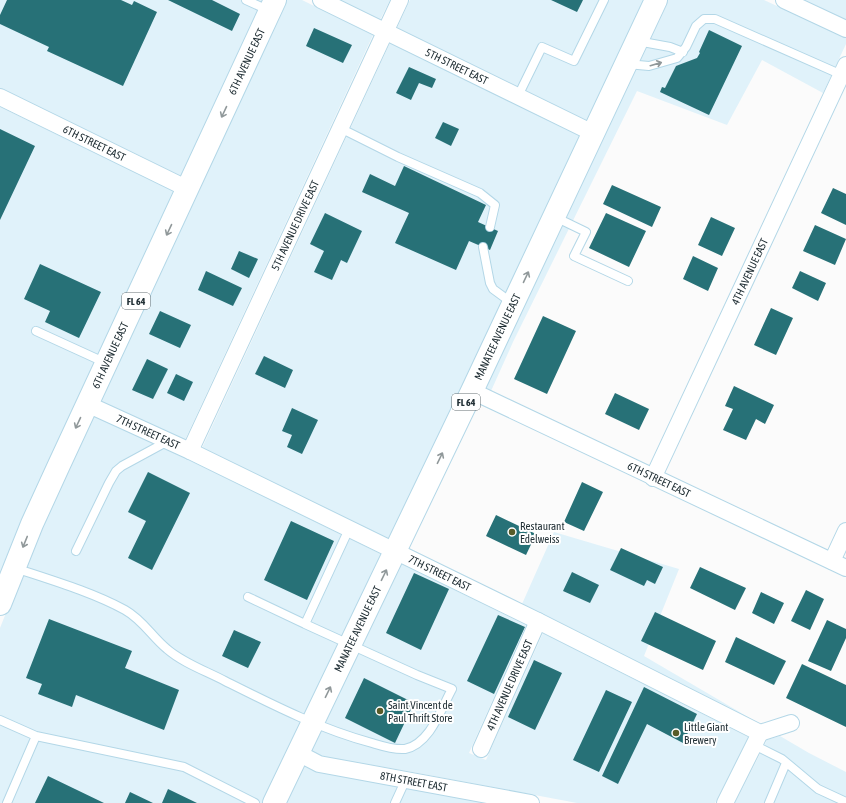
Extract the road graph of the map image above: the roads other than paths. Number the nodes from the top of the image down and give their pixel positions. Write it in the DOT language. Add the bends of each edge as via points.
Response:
graph roads {
  1 [pos="246,0"];
  2 [pos="320,0"];
  3 [pos="400,0"];
  4 [pos="604,0"];
  5 [pos="656,0"];
  6 [pos="784,0"];
  7 [pos="273,6"];
  8 [pos="846,29"];
  9 [pos="385,31"];
  10 [pos="637,40"];
  11 [pos="683,52"];
  12 [pos="626,64"];
  13 [pos="844,70"];
  14 [pos="518,96"];
  15 [pos="0,98"];
  16 [pos="340,128"];
  17 [pos="593,133"];
  18 [pos="188,189"];
  19 [pos="554,217"];
  20 [pos="490,227"];
  21 [pos="483,247"];
  22 [pos="628,281"];
  23 [pos="513,304"];
  24 [pos="36,331"];
  25 [pos="107,363"];
  26 [pos="472,391"];
  27 [pos="87,404"];
  28 [pos="168,441"];
  29 [pos="190,451"];
  30 [pos="653,478"];
  31 [pos="349,529"];
  32 [pos="846,531"];
  33 [pos="76,551"];
  34 [pos="395,552"];
  35 [pos="839,565"];
  36 [pos="14,568"];
  37 [pos="248,597"];
  38 [pos="0,604"];
  39 [pos="538,621"];
  40 [pos="305,624"];
  41 [pos="350,644"];
  42 [pos="0,720"];
  43 [pos="313,723"];
  44 [pos="791,723"];
  45 [pos="36,736"];
  46 [pos="757,739"];
  47 [pos="481,749"];
  48 [pos="298,753"];
  49 [pos="786,763"];
  50 [pos="406,779"];
  51 [pos="846,802"];
  52 [pos="6,803"];
  53 [pos="255,803"];
  54 [pos="274,803"];
  55 [pos="395,803"];
  56 [pos="531,803"];
  57 [pos="725,803"];
  58 [pos="768,803"];
  1 -- 7 [label="lane"];
  2 -- 9 [label="street, 5TH STREET EAST"];
  3 -- 9 [label="street, 5TH AVENUE DRIVE EAST"];
  4 -- 14 [label="lane" via="574,61 542,47"];
  5 -- 10 [label="main road, MANATEE AVENUE EAST / FL 64"];
  6 -- 8 [label="street"];
  7 -- 18 [label="main road, 6TH AVENUE EAST / FL 64, one-way"];
  9 -- 14 [label="street, 5TH STREET EAST"];
  9 -- 16 [label="street, 5TH AVENUE DRIVE EAST"];
  10 -- 11 [label="lane"];
  10 -- 12 [label="main road, MANATEE AVENUE EAST / FL 64"];
  12 -- 11 [label="lane, one-way" via="649,66 677,58"];
  11 -- 13 [label="lane" via="696,26 704,19 715,19"];
  12 -- 17 [label="main road, MANATEE AVENUE EAST / FL 64"];
  13 -- 30 [label="street, 4TH AVENUE EAST"];
  14 -- 17 [label="street, 5TH STREET EAST"];
  15 -- 18 [label="street, 6TH STREET EAST"];
  16 -- 20 [label="lane" via="480,193 495,205"];
  16 -- 29 [label="street, 5TH AVENUE DRIVE EAST"];
  17 -- 19 [label="main road, MANATEE AVENUE EAST / FL 64"];
  18 -- 25 [label="main road, 6TH AVENUE EAST / FL 64, one-way"];
  19 -- 22 [label="lane" via="586,232 574,256"];
  23 -- 19 [label="main road, MANATEE AVENUE EAST / FL 64, one-way"];
  21 -- 23 [label="lane" via="493,289"];
  23 -- 26 [label="main road, MANATEE AVENUE EAST / FL 64"];
  24 -- 25 [label="lane"];
  25 -- 27 [label="main road, 6TH AVENUE EAST / FL 64"];
  26 -- 30 [label="street, 6TH STREET EAST"];
  34 -- 26 [label="main road, MANATEE AVENUE EAST / FL 64, one-way"];
  27 -- 28 [label="street, 7TH STREET EAST"];
  27 -- 36 [label="main road, 6TH AVENUE EAST / FL 64, one-way"];
  28 -- 29 [label="street, 7TH STREET EAST"];
  28 -- 33 [label="lane" via="116,471"];
  29 -- 31 [label="street, 7TH STREET EAST"];
  30 -- 35 [label="street, 6TH STREET EAST"];
  31 -- 34 [label="street, 7TH STREET EAST"];
  31 -- 40 [label="lane"];
  32 -- 35 [label="street"];
  34 -- 39 [label="street, 7TH STREET EAST"];
  41 -- 34 [label="main road, MANATEE AVENUE EAST / FL 64, one-way"];
  36 -- 38 [label="main road, 6TH AVENUE EAST / FL 64"];
  36 -- 43 [label="lane" via="84,592 126,610 166,649 189,663"];
  37 -- 40 [label="lane"];
  39 -- 46 [label="street, 7TH STREET EAST"];
  39 -- 47 [label="street, 4TH AVENUE DRIVE EAST"];
  40 -- 41 [label="lane"];
  43 -- 41 [label="main road, MANATEE AVENUE EAST / FL 64, one-way"];
  41 -- 43 [label="lane" via="452,689 428,734 415,745 404,749 353,738"];
  42 -- 45 [label="lane"];
  43 -- 48 [label="main road, MANATEE AVENUE EAST / FL 64"];
  44 -- 46 [label="street"];
  45 -- 52 [label="lane"];
  45 -- 53 [label="lane" via="184,767"];
  46 -- 49 [label="lane"];
  46 -- 57 [label="street"];
  48 -- 50 [label="street, 8TH STREET EAST" via="319,764"];
  48 -- 54 [label="main road, MANATEE AVENUE EAST / FL 64"];
  49 -- 51 [label="lane" via="818,789"];
  49 -- 58 [label="lane"];
  50 -- 55 [label="lane"];
  50 -- 56 [label="street, 8TH STREET EAST"];
}
